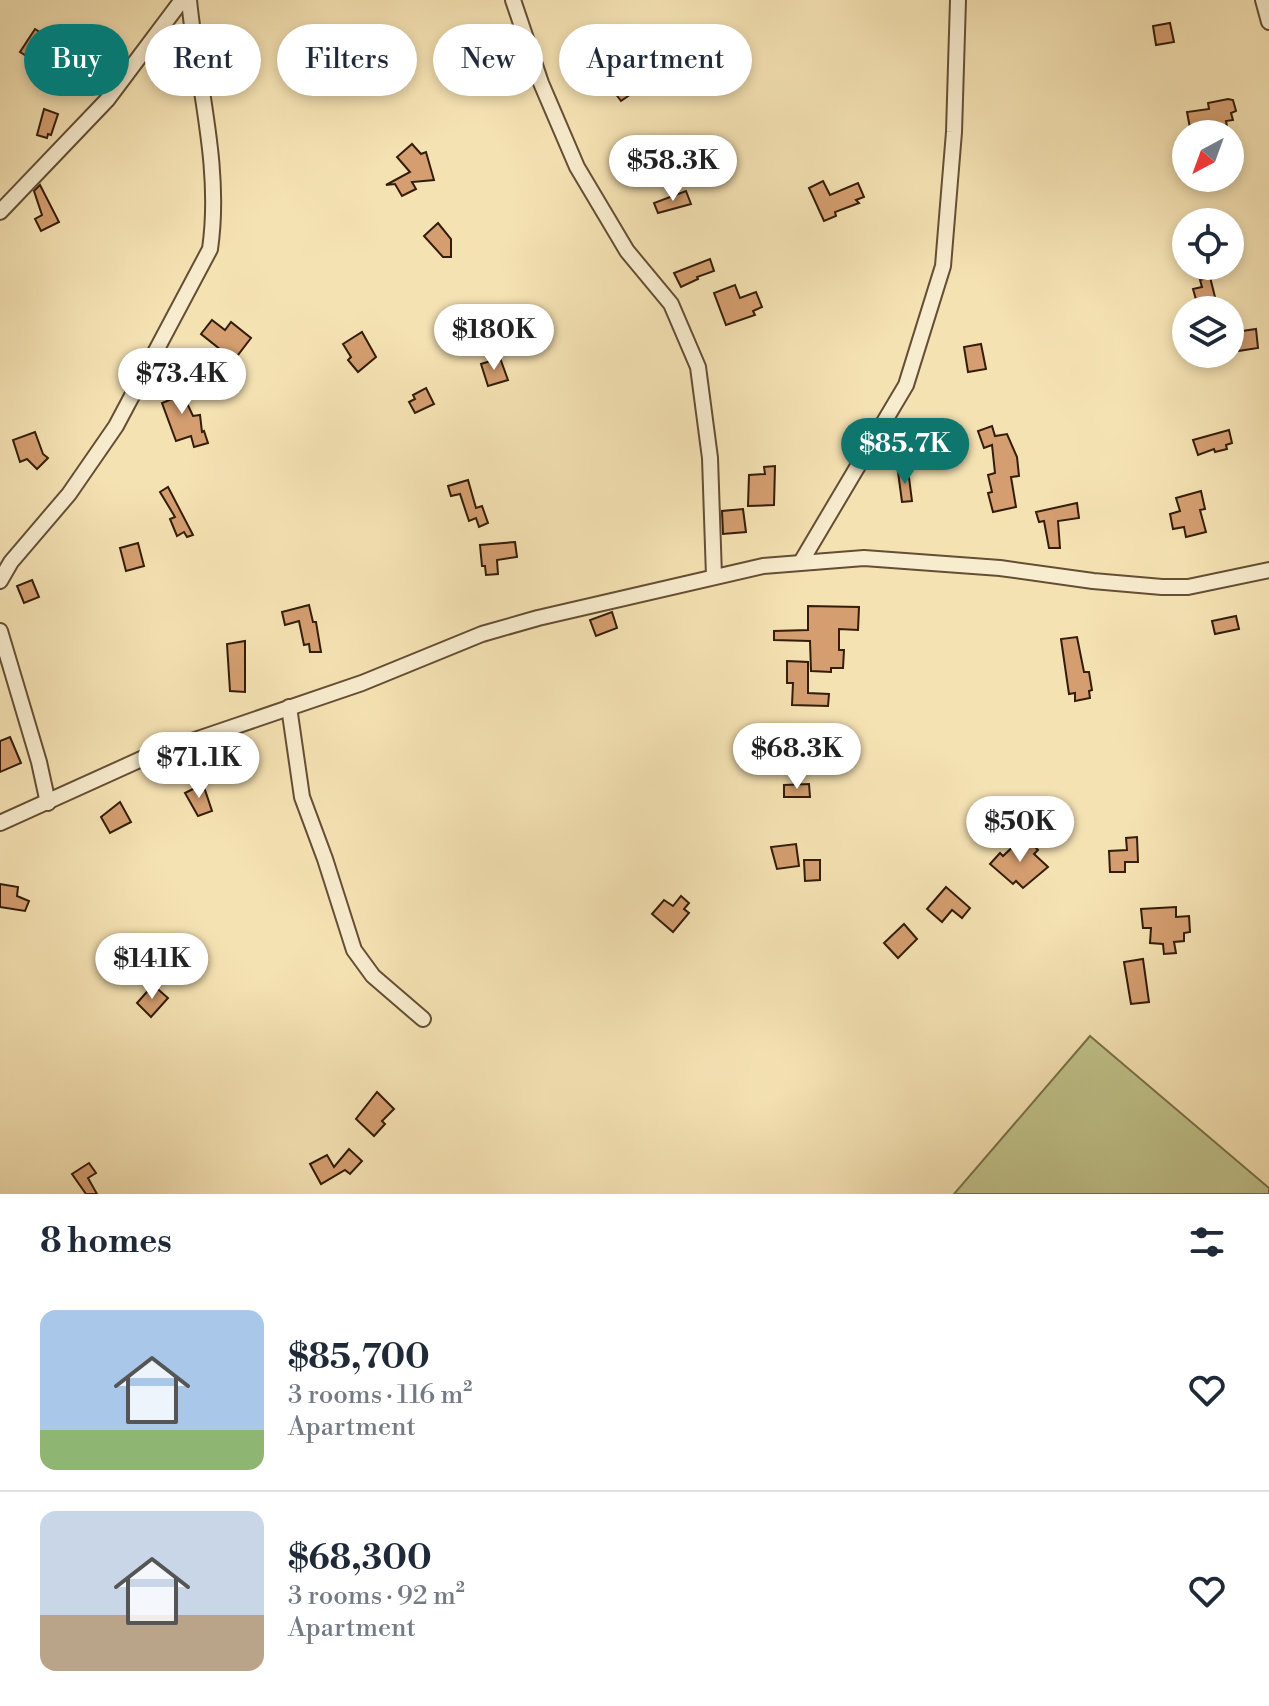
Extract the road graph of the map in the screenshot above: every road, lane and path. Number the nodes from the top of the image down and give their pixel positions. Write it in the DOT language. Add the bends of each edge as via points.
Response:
graph roads {
  1 [pos="182,0"];
  2 [pos="189,0"];
  3 [pos="513,0"];
  4 [pos="958,0"];
  5 [pos="1263,0"];
  6 [pos="1269,22"];
  7 [pos="0,212"];
  8 [pos="801,562"];
  9 [pos="1269,570"];
  10 [pos="714,576"];
  11 [pos="0,581"];
  12 [pos="0,631"];
  13 [pos="289,707"];
  14 [pos="48,803"];
  15 [pos="0,823"];
  16 [pos="423,1019"];
  1 -- 7 [label="street" via="107,100"];
  2 -- 11 [label="street" via="207,119 214,221 210,249 116,426"];
  3 -- 10 [label="street" via="577,167 627,251 671,304 698,367 710,458"];
  4 -- 8 [label="street" via="954,132 940,279 906,385"];
  5 -- 6 [label="street"];
  8 -- 9 [label="street" via="864,558 1162,587 1202,585"];
  8 -- 10 [label="street"];
  10 -- 13 [label="street" via="511,624"];
  12 -- 14 [label="street"];
  13 -- 14 [label="street" via="148,756"];
  13 -- 16 [label="street" via="302,797 354,950 373,976"];
  14 -- 15 [label="street"];
}
